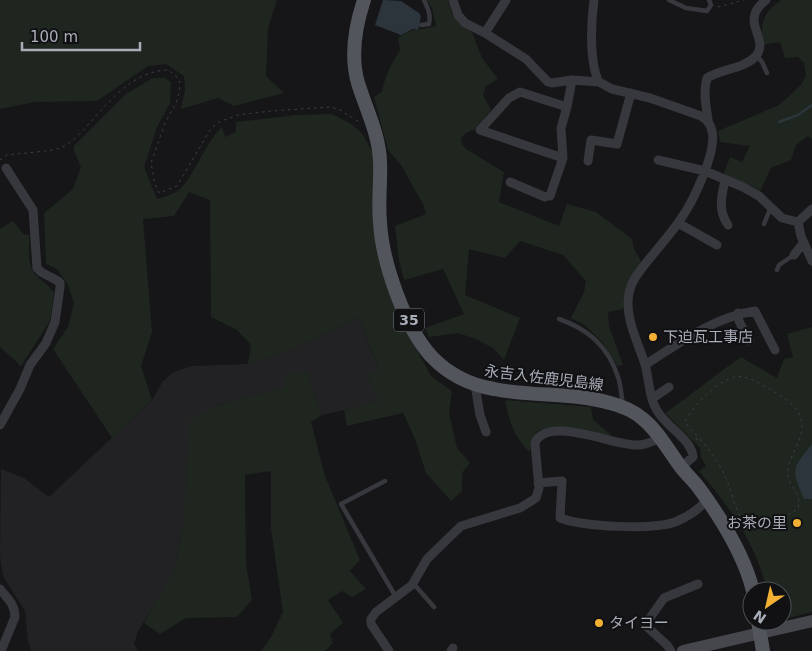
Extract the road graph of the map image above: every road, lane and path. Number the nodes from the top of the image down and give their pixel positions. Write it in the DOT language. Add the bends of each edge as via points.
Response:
graph roads {
  1 [pos="364,0"];
  2 [pos="424,0"];
  3 [pos="506,0"];
  4 [pos="594,0"];
  5 [pos="669,0"];
  6 [pos="709,0"];
  7 [pos="744,0"];
  8 [pos="765,0"];
  9 [pos="454,1"];
  10 [pos="710,9"];
  11 [pos="421,25"];
  12 [pos="485,32"];
  13 [pos="756,55"];
  14 [pos="767,73"];
  15 [pos="572,80"];
  16 [pos="598,82"];
  17 [pos="631,93"];
  18 [pos="567,108"];
  19 [pos="708,120"];
  20 [pos="359,122"];
  21 [pos="563,158"];
  22 [pos="0,160"];
  23 [pos="658,160"];
  24 [pos="588,161"];
  25 [pos="6,168"];
  26 [pos="705,171"];
  27 [pos="725,181"];
  28 [pos="510,182"];
  29 [pos="771,208"];
  30 [pos="812,210"];
  31 [pos="798,222"];
  32 [pos="678,223"];
  33 [pos="764,224"];
  34 [pos="728,226"];
  35 [pos="804,242"];
  36 [pos="717,245"];
  37 [pos="794,255"];
  38 [pos="812,261"];
  39 [pos="778,270"];
  40 [pos="738,313"];
  41 [pos="559,319"];
  42 [pos="749,341"];
  43 [pos="775,350"];
  44 [pos="645,365"];
  45 [pos="474,385"];
  46 [pos="669,387"];
  47 [pos="653,398"];
  48 [pos="623,407"];
  49 [pos="0,425"];
  50 [pos="486,432"];
  51 [pos="698,437"];
  52 [pos="662,438"];
  53 [pos="690,445"];
  54 [pos="681,467"];
  55 [pos="385,481"];
  56 [pos="538,483"];
  57 [pos="707,500"];
  58 [pos="749,581"];
  59 [pos="413,583"];
  60 [pos="698,584"];
  61 [pos="0,589"];
  62 [pos="396,597"];
  63 [pos="434,607"];
  64 [pos="812,621"];
  65 [pos="792,623"];
  66 [pos="747,631"];
  67 [pos="760,631"];
  68 [pos="1,651"];
  69 [pos="389,651"];
  70 [pos="671,651"];
  71 [pos="683,651"];
  72 [pos="763,651"];
  1 -- 45 [label="main road, 永吉入佐鹿児島線 / 35" via="355,34 354,64 375,131 380,159 380,222 392,282 412,326 431,356"];
  2 -- 11 [label="lane" via="430,18 429,24"];
  3 -- 12 [label="street"];
  4 -- 16 [label="street" via="592,35"];
  5 -- 10 [label="lane" via="686,8"];
  6 -- 10 [label="lane"];
  7 -- 10 [label="path"];
  8 -- 13 [label="street" via="754,12 760,44"];
  9 -- 12 [label="street" via="458,15 465,23"];
  12 -- 15 [label="street" via="526,59 548,82"];
  13 -- 14 [label="lane"];
  13 -- 19 [label="street" via="708,78 705,100"];
  15 -- 16 [label="street"];
  15 -- 18 [label="street"];
  16 -- 17 [label="street"];
  17 -- 19 [label="street" via="676,106"];
  17 -- 24 [label="street" via="617,144 591,140"];
  18 -- 21 [label="street" via="561,128"];
  18 -- 21 [label="street" via="520,92 509,98 480,130"];
  19 -- 26 [label="street" via="713,142"];
  20 -- 22 [label="path" via="331,107 238,115 219,122 210,130 177,186 159,193 150,163 176,103 180,83 168,70 161,70 147,73 128,85 76,138 60,148 6,155"];
  21 -- 28 [label="street" via="547,196"];
  23 -- 26 [label="street"];
  25 -- 49 [label="street" via="33,210 37,268 58,281 60,287 56,322"];
  26 -- 27 [label="street"];
  26 -- 32 [label="street"];
  27 -- 29 [label="street" via="759,196"];
  27 -- 34 [label="street" via="721,207"];
  29 -- 31 [label="street" via="782,218"];
  29 -- 33 [label="lane"];
  30 -- 31 [label="street"];
  31 -- 35 [label="street"];
  32 -- 36 [label="street"];
  32 -- 44 [label="street" via="630,288 629,315"];
  35 -- 37 [label="street"];
  35 -- 38 [label="street"];
  37 -- 39 [label="lane" via="778,265"];
  40 -- 42 [label="street"];
  40 -- 43 [label="street" via="755,311"];
  40 -- 44 [label="street" via="683,339"];
  41 -- 48 [label="lane" via="585,330 601,345 618,378"];
  44 -- 47 [label="street"];
  45 -- 48 [label="main road, 永吉入佐鹿児島線 / 35" via="514,393 582,397"];
  45 -- 50 [label="street"];
  46 -- 47 [label="street"];
  47 -- 53 [label="street" via="662,418"];
  48 -- 52 [label="main road, 永吉入佐鹿児島線 / 35" via="642,418"];
  51 -- 51 [label="path" via="726,477 744,524 751,527 761,525 798,509 800,500 788,475 802,422 798,410 786,399 743,377 726,381 690,411 685,421"];
  51 -- 53 [label="path"];
  52 -- 54 [label="main road, 永吉入佐鹿児島線 / 35"];
  52 -- 56 [label="street" via="638,445 580,433 542,433 535,443"];
  53 -- 54 [label="street" via="694,457"];
  54 -- 57 [label="main road, 永吉入佐鹿児島線 / 35"];
  55 -- 62 [label="lane" via="341,504"];
  56 -- 57 [label="street" via="562,481 560,518 602,525 663,525 690,514"];
  56 -- 59 [label="street" via="538,494 530,503 460,526 427,559"];
  57 -- 58 [label="main road, 永吉入佐鹿児島線 / 35" via="742,560"];
  59 -- 62 [label="street"];
  59 -- 63 [label="lane"];
  60 -- 70 [label="street" via="664,598 645,625"];
  61 -- 68 [label="street" via="13,604 15,612"];
  62 -- 69 [label="street" via="371,619"];
  64 -- 65 [label="main road"];
  66 -- 71 [label="main road"];
  67 -- 72 [label="main road"];
}
